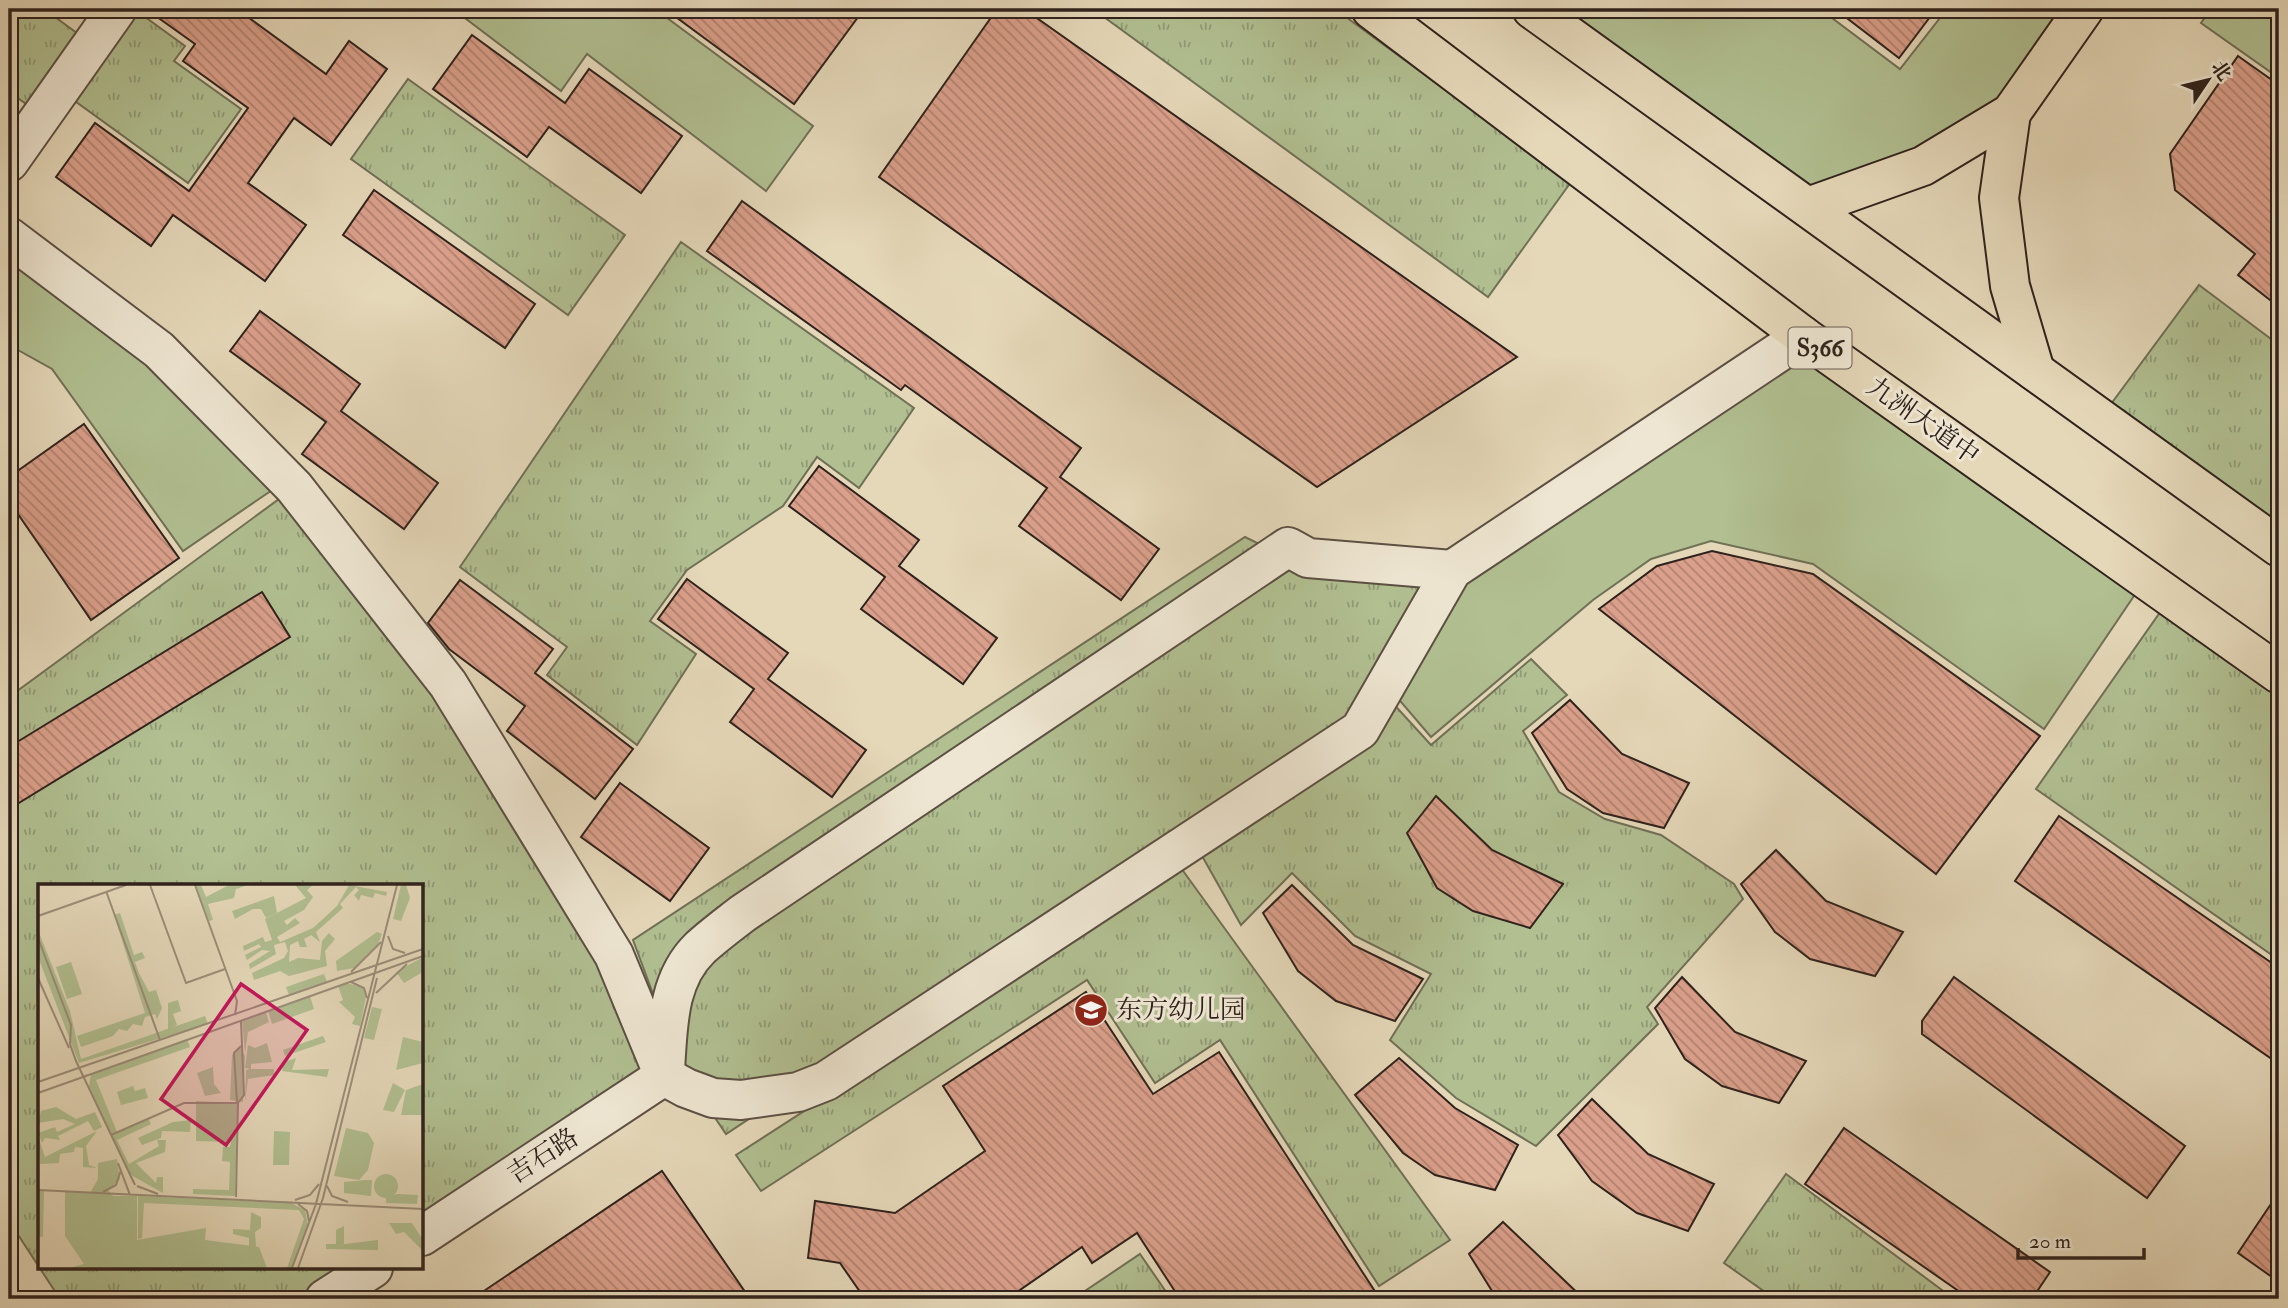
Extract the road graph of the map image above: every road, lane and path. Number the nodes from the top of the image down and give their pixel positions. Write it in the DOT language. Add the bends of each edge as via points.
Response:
graph roads {
  1 [pos="117,9"];
  2 [pos="1371,9"];
  3 [pos="1532,9"];
  4 [pos="2084,9"];
  5 [pos="2011,113"];
  6 [pos="9,162"];
  7 [pos="1808,207"];
  8 [pos="9,237"];
  9 [pos="1803,336"];
  10 [pos="2035,371"];
  11 [pos="2279,547"];
  12 [pos="1452,570"];
  13 [pos="2279,674"];
  14 [pos="664,1076"];
  15 [pos="424,1235"];
  16 [pos="370,1270"];
  17 [pos="326,1299"];
  1 -- 6 [label="street"];
  2 -- 9 [label="main road, 九洲大道中 / S366"];
  3 -- 7 [label="main road"];
  4 -- 5 [label="main road"];
  5 -- 7 [label="main road" via="1923,166"];
  5 -- 10 [label="main road" via="1999,198 2010,286"];
  7 -- 10 [label="main road"];
  8 -- 14 [label="street" via="169,360 294,487 440,674 614,955"];
  9 -- 12 [label="street"];
  9 -- 13 [label="main road, 九洲大道中 / S366"];
  10 -- 11 [label="main road"];
  12 -- 14 [label="street" via="1360,730 827,1081 798,1092 741,1100 713,1098"];
  12 -- 14 [label="street" via="1308,558 1288,547 742,914 699,949 678,978 670,1008"];
  14 -- 15 [label="street, 吉石路"];
  16 -- 17 [label="street"];
}
